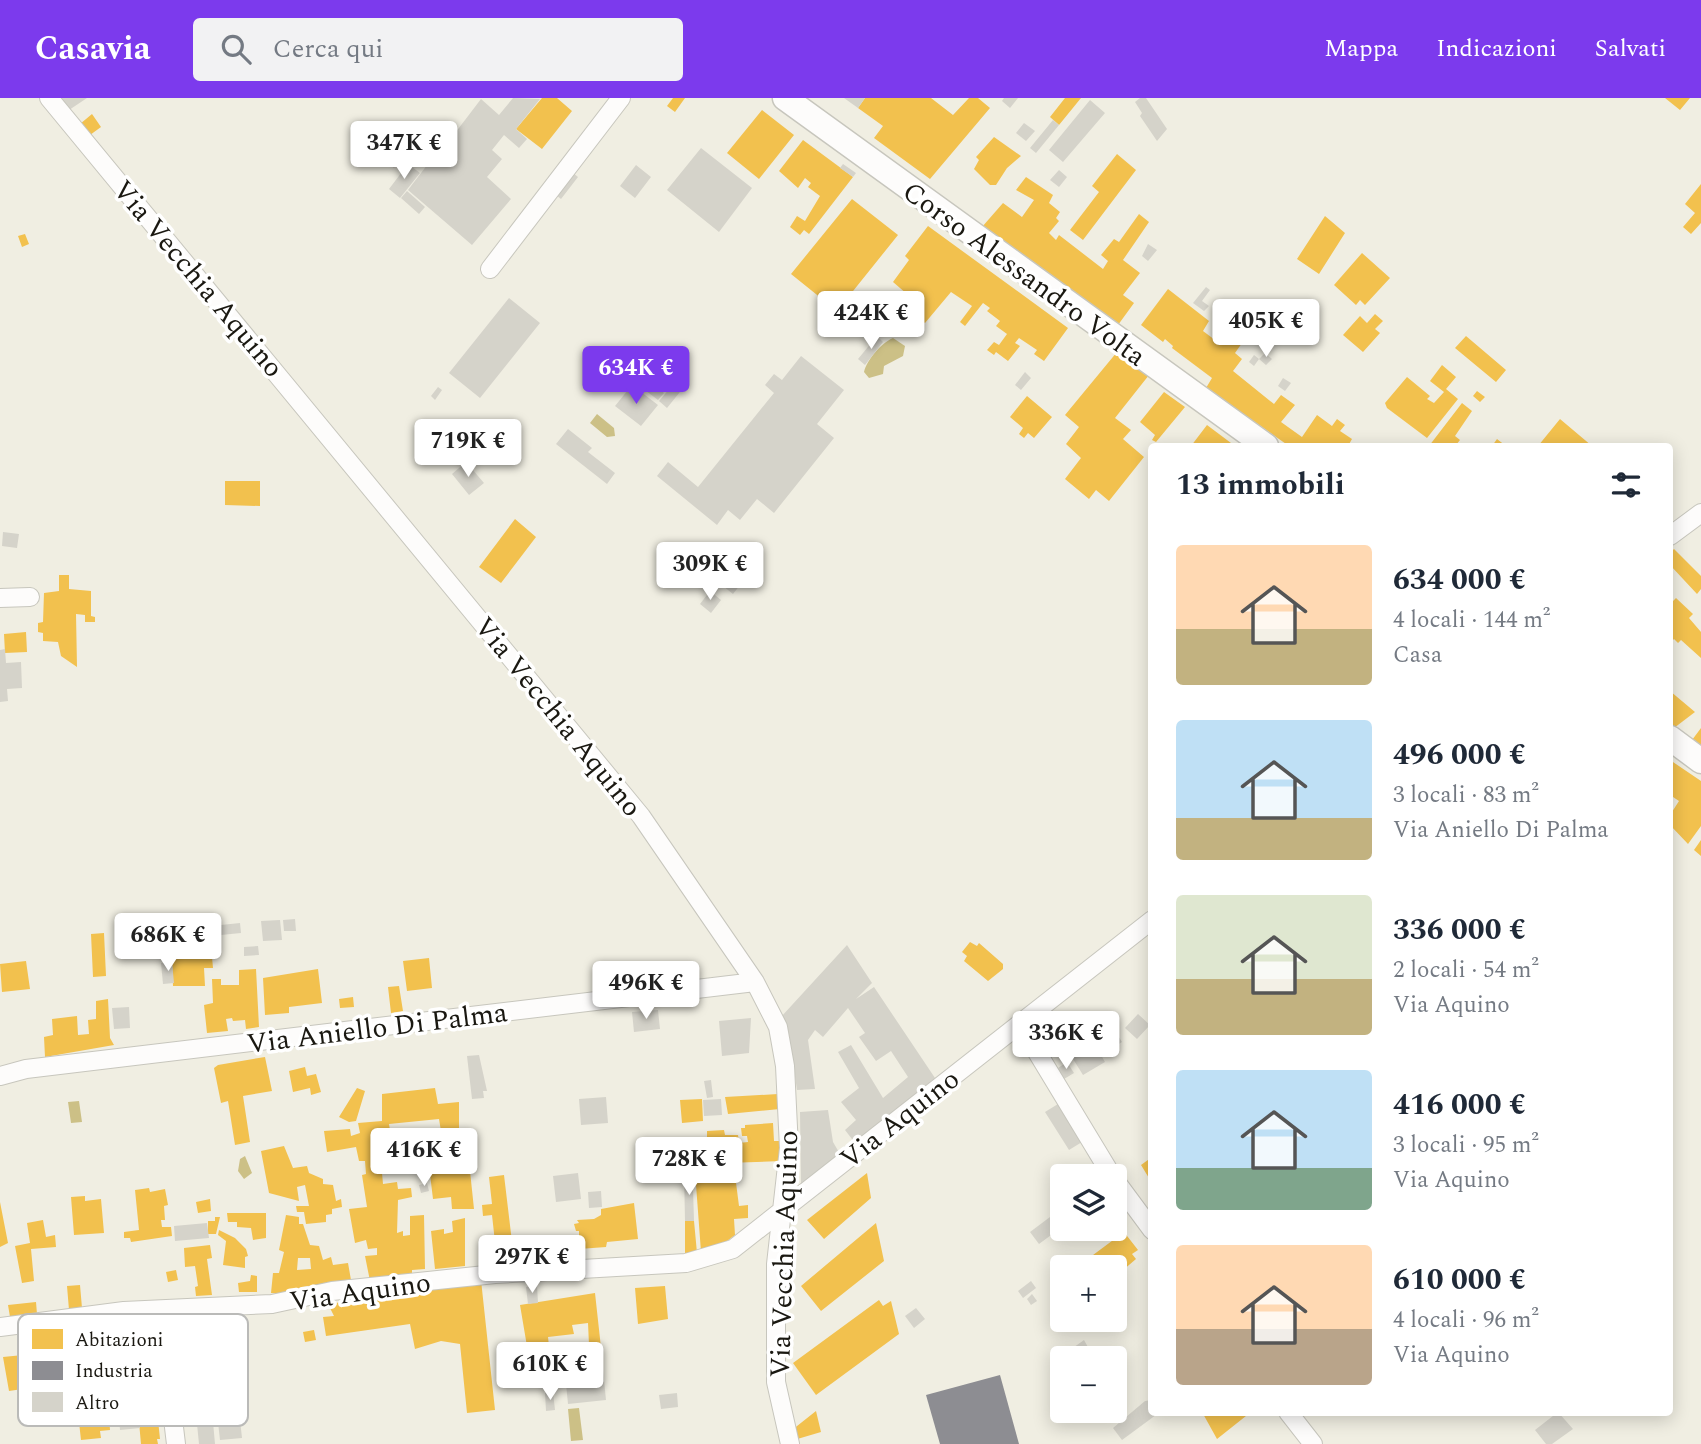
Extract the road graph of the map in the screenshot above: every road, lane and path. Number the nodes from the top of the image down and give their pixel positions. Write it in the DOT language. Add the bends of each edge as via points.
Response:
graph roads {
  1 [pos="49,98"];
  2 [pos="621,98"];
  3 [pos="785,98"];
  4 [pos="490,269"];
  5 [pos="1262,443"];
  6 [pos="1701,513"];
  7 [pos="1673,534"];
  8 [pos="30,597"];
  9 [pos="0,598"];
  10 [pos="1673,739"];
  11 [pos="1701,761"];
  12 [pos="1148,923"];
  13 [pos="755,982"];
  14 [pos="1020,1024"];
  15 [pos="0,1076"];
  16 [pos="1105,1164"];
  17 [pos="1127,1197"];
  18 [pos="781,1211"];
  19 [pos="1148,1225"];
  20 [pos="160,1310"];
  21 [pos="122,1314"];
  22 [pos="160,1314"];
  23 [pos="18,1325"];
  24 [pos="0,1327"];
  25 [pos="1291,1416"];
  26 [pos="174,1426"];
  27 [pos="176,1444"];
  28 [pos="790,1444"];
  29 [pos="1313,1444"];
  1 -- 13 [label="street, Via Vecchia Aquino" via="641,816"];
  2 -- 4 [label="street"];
  3 -- 5 [label="main road, Corso Alessandro Volta"];
  6 -- 7 [label="street"];
  8 -- 9 [label="street"];
  10 -- 11 [label="main road"];
  12 -- 14 [label="street, Via Aquino"];
  13 -- 15 [label="street, Via Aniello Di Palma"];
  13 -- 18 [label="street, Via Vecchia Aquino" via="778,1027 785,1066 789,1148"];
  14 -- 16 [label="street"];
  14 -- 18 [label="street, Via Aquino"];
  17 -- 19 [label="street"];
  18 -- 20 [label="street, Via Aquino" via="733,1249 686,1264 495,1274 332,1291 272,1304"];
  18 -- 28 [label="street, Via Vecchia Aquino" via="776,1382"];
  20 -- 21 [label="street, Via Aquino"];
  20 -- 22 [label="street"];
  23 -- 24 [label="street, Via Aquino"];
  25 -- 29 [label="street"];
  26 -- 27 [label="street"];
}
